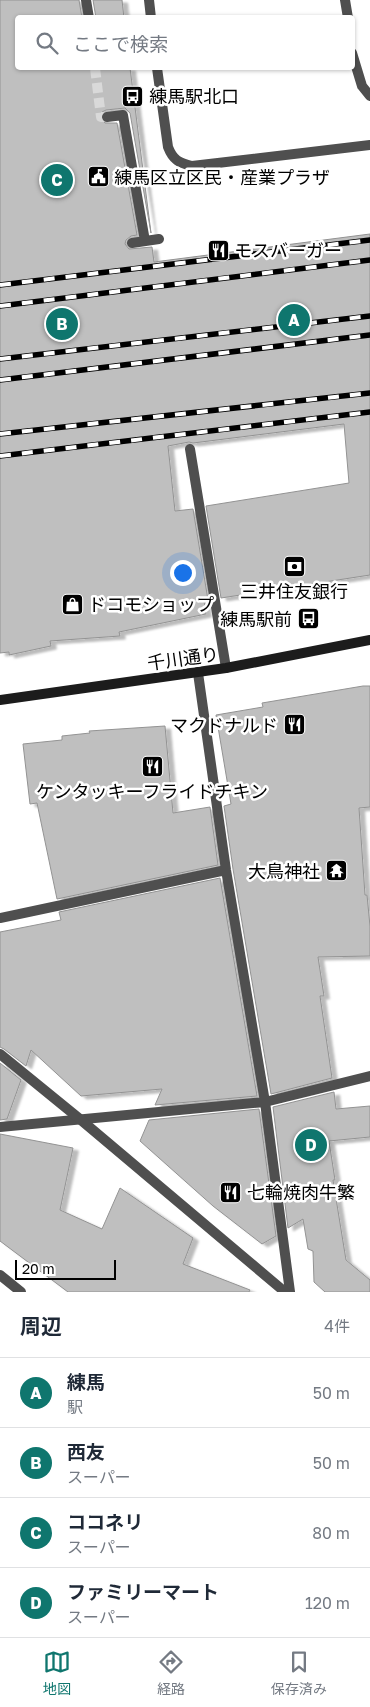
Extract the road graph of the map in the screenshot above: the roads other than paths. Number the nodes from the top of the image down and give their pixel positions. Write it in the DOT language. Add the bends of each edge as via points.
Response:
graph roads {
  1 [pos="86,0"];
  2 [pos="149,0"];
  3 [pos="345,0"];
  4 [pos="88,15"];
  5 [pos="151,15"];
  6 [pos="348,15"];
  7 [pos="355,63"];
  8 [pos="158,70"];
  9 [pos="370,96"];
  10 [pos="107,117"];
  11 [pos="370,145"];
  12 [pos="159,239"];
  13 [pos="145,241"];
  14 [pos="132,243"];
  15 [pos="190,449"];
  16 [pos="370,640"];
  17 [pos="226,668"];
  18 [pos="198,673"];
  19 [pos="0,700"];
  20 [pos="226,870"];
  21 [pos="0,918"];
  22 [pos="0,1054"];
  23 [pos="370,1076"];
  24 [pos="265,1102"];
  25 [pos="81,1120"];
  26 [pos="0,1127"];
  27 [pos="0,1275"];
  28 [pos="20,1292"];
  29 [pos="286,1292"];
  30 [pos="290,1292"];
  1 -- 4 [label="street"];
  2 -- 5 [label="street"];
  3 -- 6 [label="street"];
  7 -- 9 [label="street" via="362,86"];
  8 -- 11 [label="street" via="168,147 180,164 192,166"];
  10 -- 13 [label="street" via="123,115"];
  12 -- 13 [label="street"];
  13 -- 14 [label="street"];
  15 -- 17 [label="street"];
  16 -- 17 [label="main road, 千川通り"];
  17 -- 18 [label="main road, 千川通り"];
  18 -- 19 [label="main road, 千川通り"];
  18 -- 20 [label="street"];
  20 -- 21 [label="street"];
  20 -- 24 [label="street"];
  22 -- 25 [label="street"];
  23 -- 24 [label="street"];
  24 -- 25 [label="street"];
  24 -- 30 [label="street"];
  25 -- 26 [label="street"];
  25 -- 29 [label="street"];
  27 -- 28 [label="street"];
}
